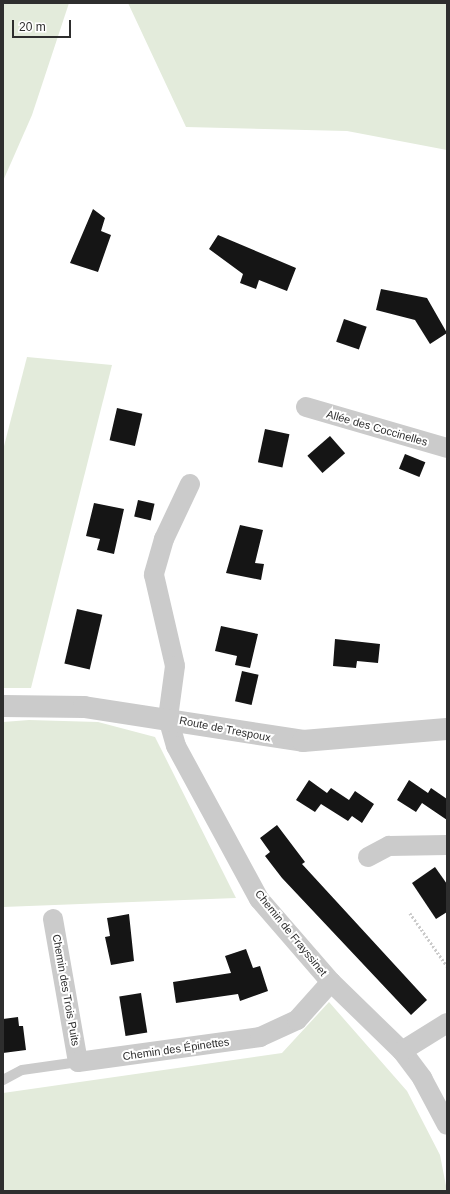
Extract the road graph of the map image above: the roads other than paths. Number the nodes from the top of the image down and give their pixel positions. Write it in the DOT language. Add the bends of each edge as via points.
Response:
graph roads {
  1 [pos="306,407"];
  2 [pos="447,448"];
  3 [pos="190,484"];
  4 [pos="3,706"];
  5 [pos="168,718"];
  6 [pos="447,729"];
  7 [pos="447,845"];
  8 [pos="368,857"];
  9 [pos="53,919"];
  10 [pos="332,982"];
  11 [pos="447,1023"];
  12 [pos="402,1051"];
  13 [pos="78,1062"];
  14 [pos="3,1080"];
  15 [pos="447,1125"];
  1 -- 2 [label="street, Allée des Coccinelles"];
  3 -- 5 [label="street" via="164,539 154,575 175,666"];
  4 -- 5 [label="street, Route de Trespoux" via="84,707"];
  5 -- 6 [label="street, Route de Trespoux" via="255,736 303,741"];
  5 -- 10 [label="street, Chemin de Frayssinet" via="176,746 259,899"];
  7 -- 8 [label="street" via="389,846"];
  9 -- 13 [label="street, Chemin des Trois Puits"];
  10 -- 12 [label="street, Chemin de Frayssinet"];
  10 -- 13 [label="street, Chemin des Épinettes" via="297,1020 260,1037"];
  11 -- 12 [label="street"];
  12 -- 15 [label="street, Chemin de Frayssinet" via="422,1078"];
  13 -- 14 [label="lane, Chemin des Épinettes" via="22,1070"];
}
